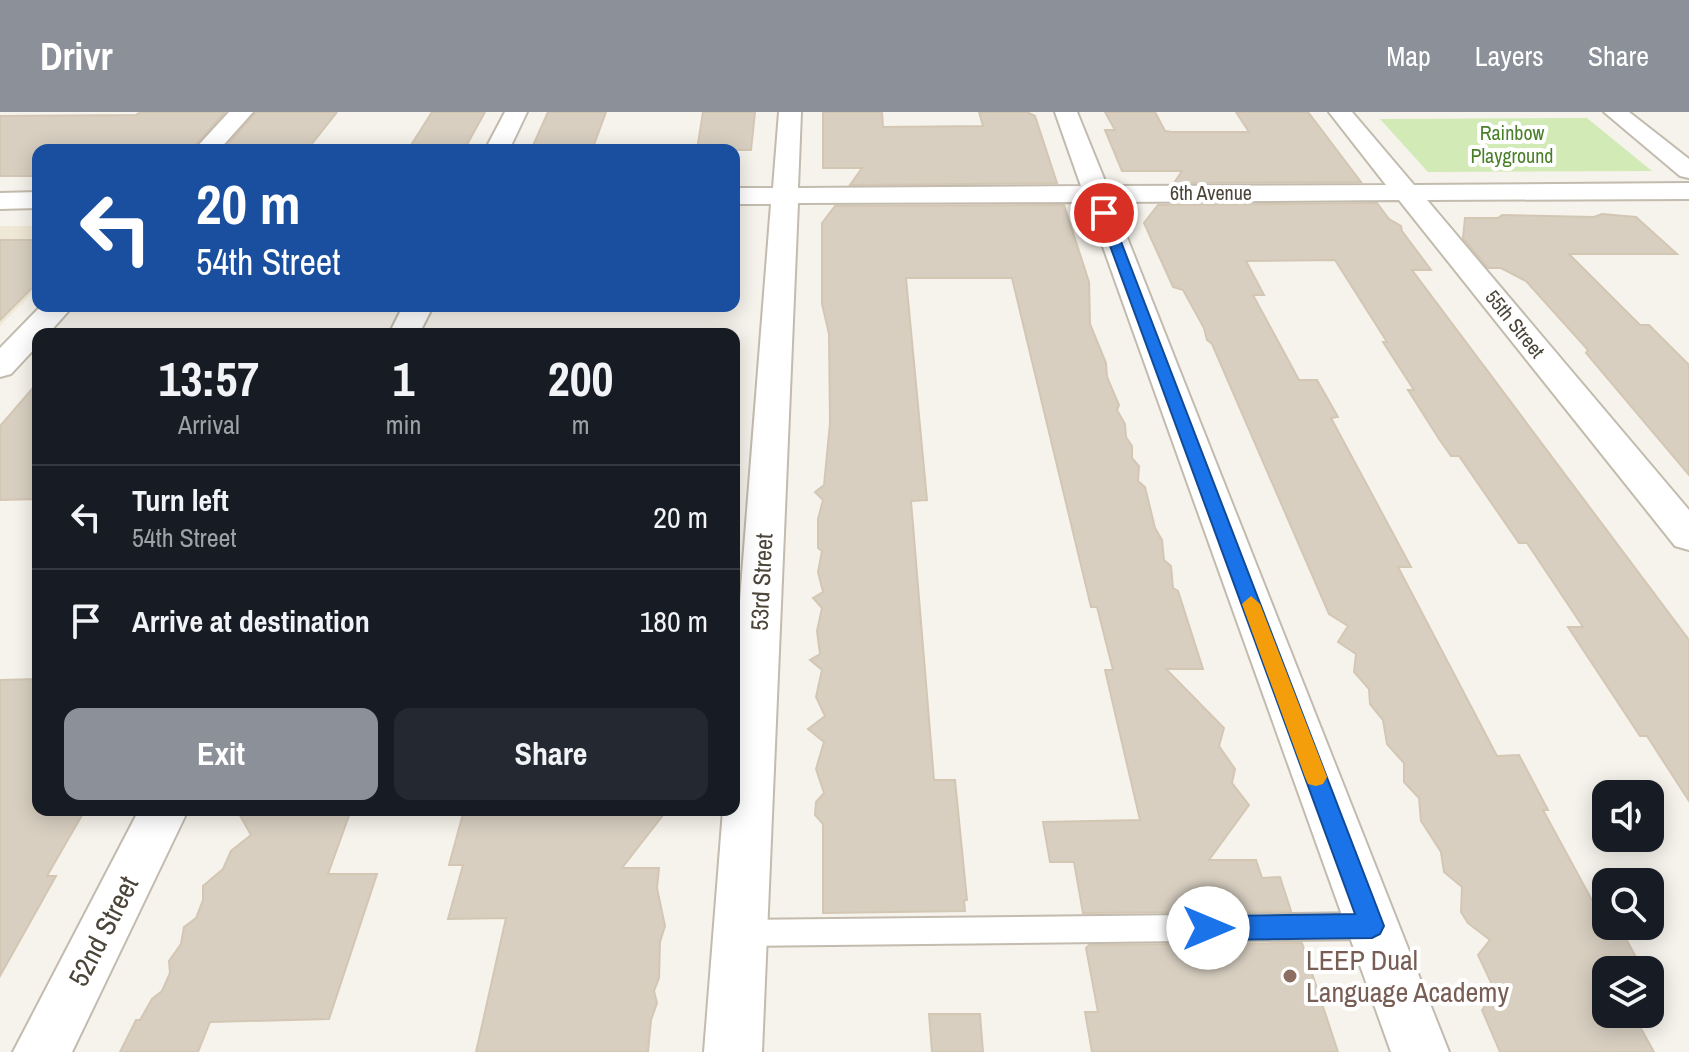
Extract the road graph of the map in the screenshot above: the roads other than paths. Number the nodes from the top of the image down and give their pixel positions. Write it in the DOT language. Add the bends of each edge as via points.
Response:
graph roads {
  1 [pos="242,112"];
  2 [pos="516,112"];
  3 [pos="790,112"];
  4 [pos="1066,112"];
  5 [pos="1340,112"];
  6 [pos="1615,112"];
  7 [pos="212,144"];
  8 [pos="500,144"];
  9 [pos="1689,171"];
  10 [pos="1689,191"];
  11 [pos="1407,193"];
  12 [pos="1097,194"];
  13 [pos="740,196"];
  14 [pos="785,196"];
  15 [pos="32,200"];
  16 [pos="0,201"];
  17 [pos="52,312"];
  18 [pos="37,328"];
  19 [pos="32,333"];
  20 [pos="0,367"];
  21 [pos="1689,536"];
  22 [pos="161,816"];
  23 [pos="1372,926"];
  24 [pos="740,933"];
  25 [pos="42,1052"];
  26 [pos="733,1052"];
  27 [pos="1420,1052"];
  1 -- 7 [label="street"];
  2 -- 8 [label="street"];
  3 -- 14 [label="street, 53rd Street"];
  4 -- 12 [label="street"];
  5 -- 11 [label="street, 55th Street"];
  6 -- 9 [label="street"];
  10 -- 11 [label="street, 6th Avenue"];
  11 -- 12 [label="street, 6th Avenue"];
  11 -- 21 [label="street, 55th Street"];
  12 -- 14 [label="street, 6th Avenue"];
  12 -- 23 [label="street"];
  13 -- 14 [label="street, 6th Avenue"];
  14 -- 24 [label="street, 53rd Street"];
  15 -- 16 [label="street"];
  17 -- 18 [label="street"];
  19 -- 20 [label="street"];
  22 -- 25 [label="street, 52nd Street"];
  23 -- 24 [label="lane"];
  23 -- 27 [label="street"];
  24 -- 26 [label="street, 53rd Street"];
}
